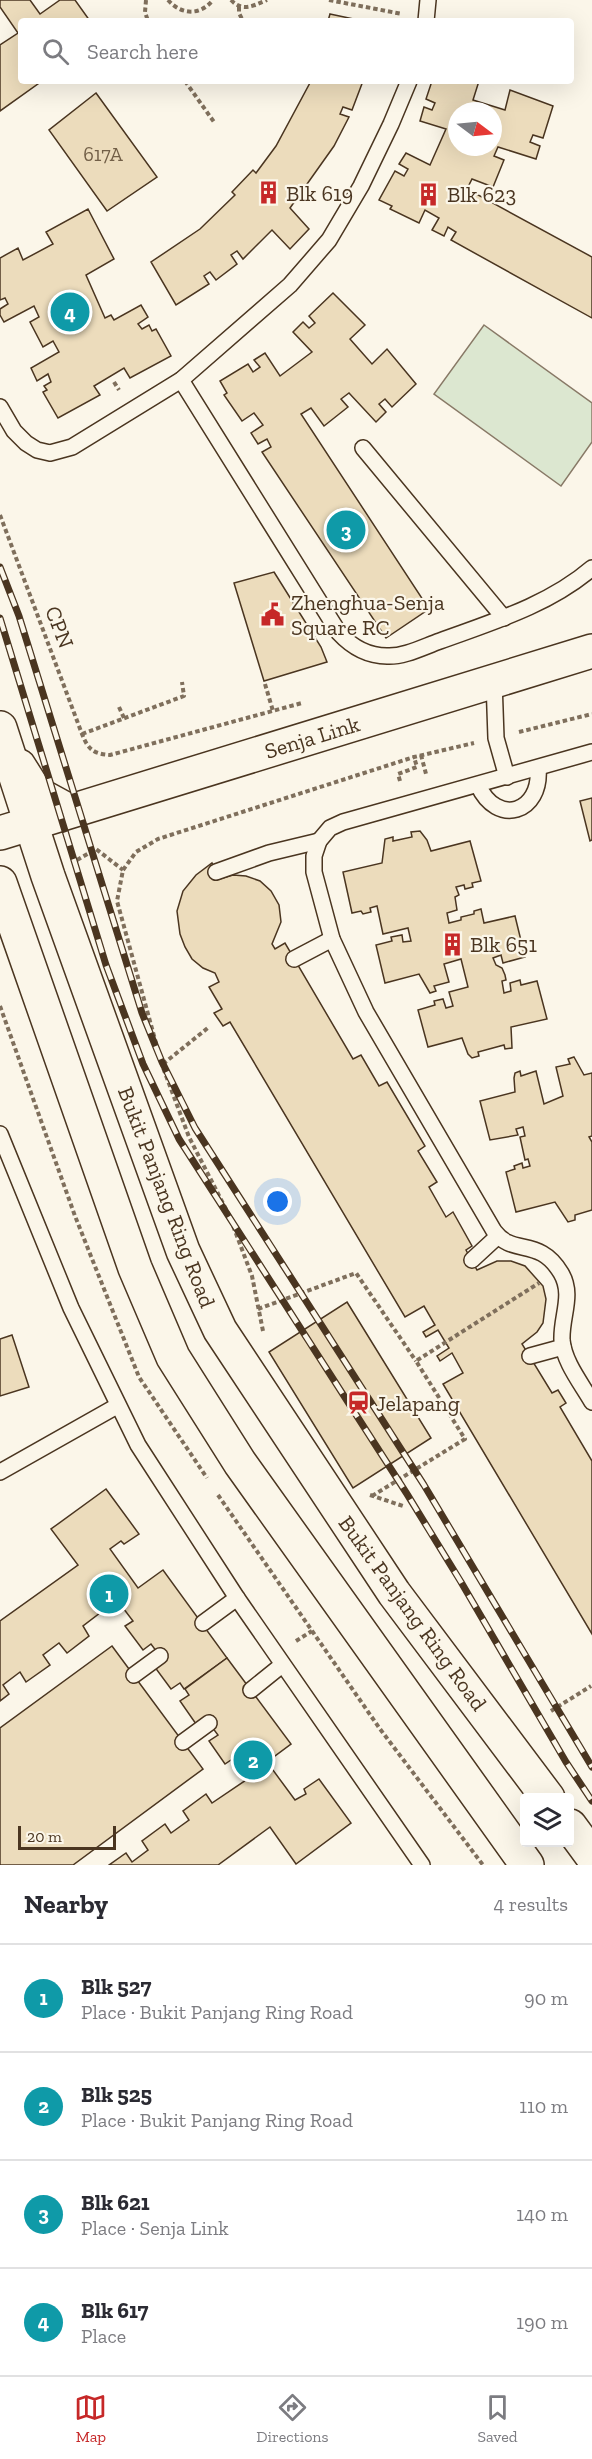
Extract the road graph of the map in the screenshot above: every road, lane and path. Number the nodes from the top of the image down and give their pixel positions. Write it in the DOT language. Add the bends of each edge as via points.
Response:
graph roads {
  1 [pos="146,0"];
  2 [pos="168,0"];
  3 [pos="213,0"];
  4 [pos="231,0"];
  5 [pos="267,0"];
  6 [pos="329,0"];
  7 [pos="428,0"];
  8 [pos="239,7"];
  9 [pos="147,18"];
  10 [pos="241,18"];
  11 [pos="416,18"];
  12 [pos="426,18"];
  13 [pos="187,84"];
  14 [pos="408,84"];
  15 [pos="214,122"];
  16 [pos="181,380"];
  17 [pos="114,382"];
  18 [pos="118,388"];
  19 [pos="0,407"];
  20 [pos="363,448"];
  21 [pos="0,514"];
  22 [pos="592,568"];
  23 [pos="504,618"];
  24 [pos="592,651"];
  25 [pos="494,681"];
  26 [pos="182,682"];
  27 [pos="265,684"];
  28 [pos="119,707"];
  29 [pos="273,711"];
  30 [pos="592,714"];
  31 [pos="124,718"];
  32 [pos="0,728"];
  33 [pos="81,734"];
  34 [pos="496,738"];
  35 [pos="90,750"];
  36 [pos="592,752"];
  37 [pos="421,755"];
  38 [pos="10,760"];
  39 [pos="424,764"];
  40 [pos="538,768"];
  41 [pos="507,777"];
  42 [pos="478,785"];
  43 [pos="69,811"];
  44 [pos="32,823"];
  45 [pos="0,833"];
  46 [pos="319,841"];
  47 [pos="96,849"];
  48 [pos="123,870"];
  49 [pos="216,872"];
  50 [pos="0,883"];
  51 [pos="332,939"];
  52 [pos="294,959"];
  53 [pos="0,1006"];
  54 [pos="1,1013"];
  55 [pos="209,1027"];
  56 [pos="162,1065"];
  57 [pos="0,1134"];
  58 [pos="498,1236"];
  59 [pos="472,1260"];
  60 [pos="546,1279"];
  61 [pos="258,1309"];
  62 [pos="267,1341"];
  63 [pos="563,1347"];
  64 [pos="530,1356"];
  65 [pos="416,1361"];
  66 [pos="592,1402"];
  67 [pos="117,1406"];
  68 [pos="0,1472"];
  69 [pos="211,1484"];
  70 [pos="366,1492"];
  71 [pos="218,1494"];
  72 [pos="372,1497"];
  73 [pos="403,1506"];
  74 [pos="237,1598"];
  75 [pos="203,1623"];
  76 [pos="312,1631"];
  77 [pos="299,1640"];
  78 [pos="160,1656"];
  79 [pos="282,1665"];
  80 [pos="134,1675"];
  81 [pos="591,1686"];
  82 [pos="251,1690"];
  83 [pos="550,1711"];
  84 [pos="209,1723"];
  85 [pos="183,1743"];
  86 [pos="545,1793"];
  87 [pos="574,1831"];
  88 [pos="592,1856"];
  89 [pos="422,1865"];
  90 [pos="483,1865"];
  91 [pos="527,1865"];
  1 -- 9 [label="path"];
  2 -- 3 [label="path" via="178,10 190,13 202,10"];
  4 -- 8 [label="path"];
  5 -- 8 [label="path" via="248,8"];
  6 -- 11 [label="path"];
  7 -- 12 [label="lane"];
  8 -- 10 [label="path"];
  13 -- 15 [label="path"];
  14 -- 16 [label="lane" via="361,186 329,240 290,285"];
  16 -- 19 [label="lane" via="72,447 50,453 26,443"];
  16 -- 23 [label="lane" via="339,633 354,647 393,656"];
  17 -- 18 [label="path"];
  20 -- 23 [label="lane"];
  21 -- 33 [label="path, CPN"];
  22 -- 23 [label="lane" via="553,595"];
  24 -- 25 [label="main road, Senja Link"];
  25 -- 34 [label="lane"];
  25 -- 43 [label="main road, Senja Link"];
  26 -- 31 [label="path" via="184,696"];
  27 -- 29 [label="path"];
  28 -- 31 [label="path"];
  30 -- 34 [label="path"];
  31 -- 33 [label="path"];
  32 -- 38 [label="main road, Bukit Panjang Ring Road"];
  33 -- 35 [label="path, CPN"];
  34 -- 37 [label="path"];
  34 -- 41 [label="lane"];
  36 -- 40 [label="lane"];
  37 -- 39 [label="path"];
  37 -- 48 [label="path" via="158,839 136,852"];
  38 -- 43 [label="main road" via="19,766 36,793"];
  38 -- 44 [label="main road, Bukit Panjang Ring Road"];
  40 -- 41 [label="lane"];
  40 -- 42 [label="lane" via="536,792 515,811 491,804"];
  41 -- 42 [label="lane"];
  42 -- 46 [label="lane" via="343,822 330,828"];
  43 -- 44 [label="main road, Senja Link"];
  44 -- 45 [label="main road, Senja Link"];
  44 -- 86 [label="main road, Bukit Panjang Ring Road" via="183,1251 220,1330 394,1593"];
  46 -- 49 [label="lane"];
  46 -- 51 [label="lane" via="314,872"];
  47 -- 48 [label="path"];
  48 -- 56 [label="path" via="117,901"];
  50 -- 91 [label="main road" via="135,1268 173,1357 240,1463"];
  51 -- 52 [label="lane"];
  51 -- 58 [label="lane" via="366,1012"];
  53 -- 54 [label="path"];
  54 -- 69 [label="path" via="139,1377"];
  55 -- 56 [label="path"];
  56 -- 61 [label="path" via="189,1137 229,1215 252,1276"];
  57 -- 67 [label="lane" via="71,1308"];
  58 -- 59 [label="lane"];
  58 -- 63 [label="lane" via="507,1243 540,1250 561,1273 568,1295"];
  60 -- 65 [label="path"];
  61 -- 62 [label="path"];
  61 -- 65 [label="path" via="356,1273"];
  63 -- 64 [label="lane"];
  63 -- 66 [label="lane"];
  65 -- 72 [label="path" via="465,1439"];
  67 -- 68 [label="lane"];
  67 -- 74 [label="lane"];
  70 -- 72 [label="path"];
  71 -- 76 [label="path"];
  72 -- 73 [label="path"];
  74 -- 75 [label="lane"];
  74 -- 79 [label="lane"];
  76 -- 77 [label="path"];
  76 -- 90 [label="path" via="380,1730"];
  78 -- 80 [label="lane"];
  79 -- 82 [label="lane"];
  79 -- 89 [label="lane"];
  81 -- 83 [label="path"];
  84 -- 85 [label="lane"];
  87 -- 88 [label="main road"];
}
